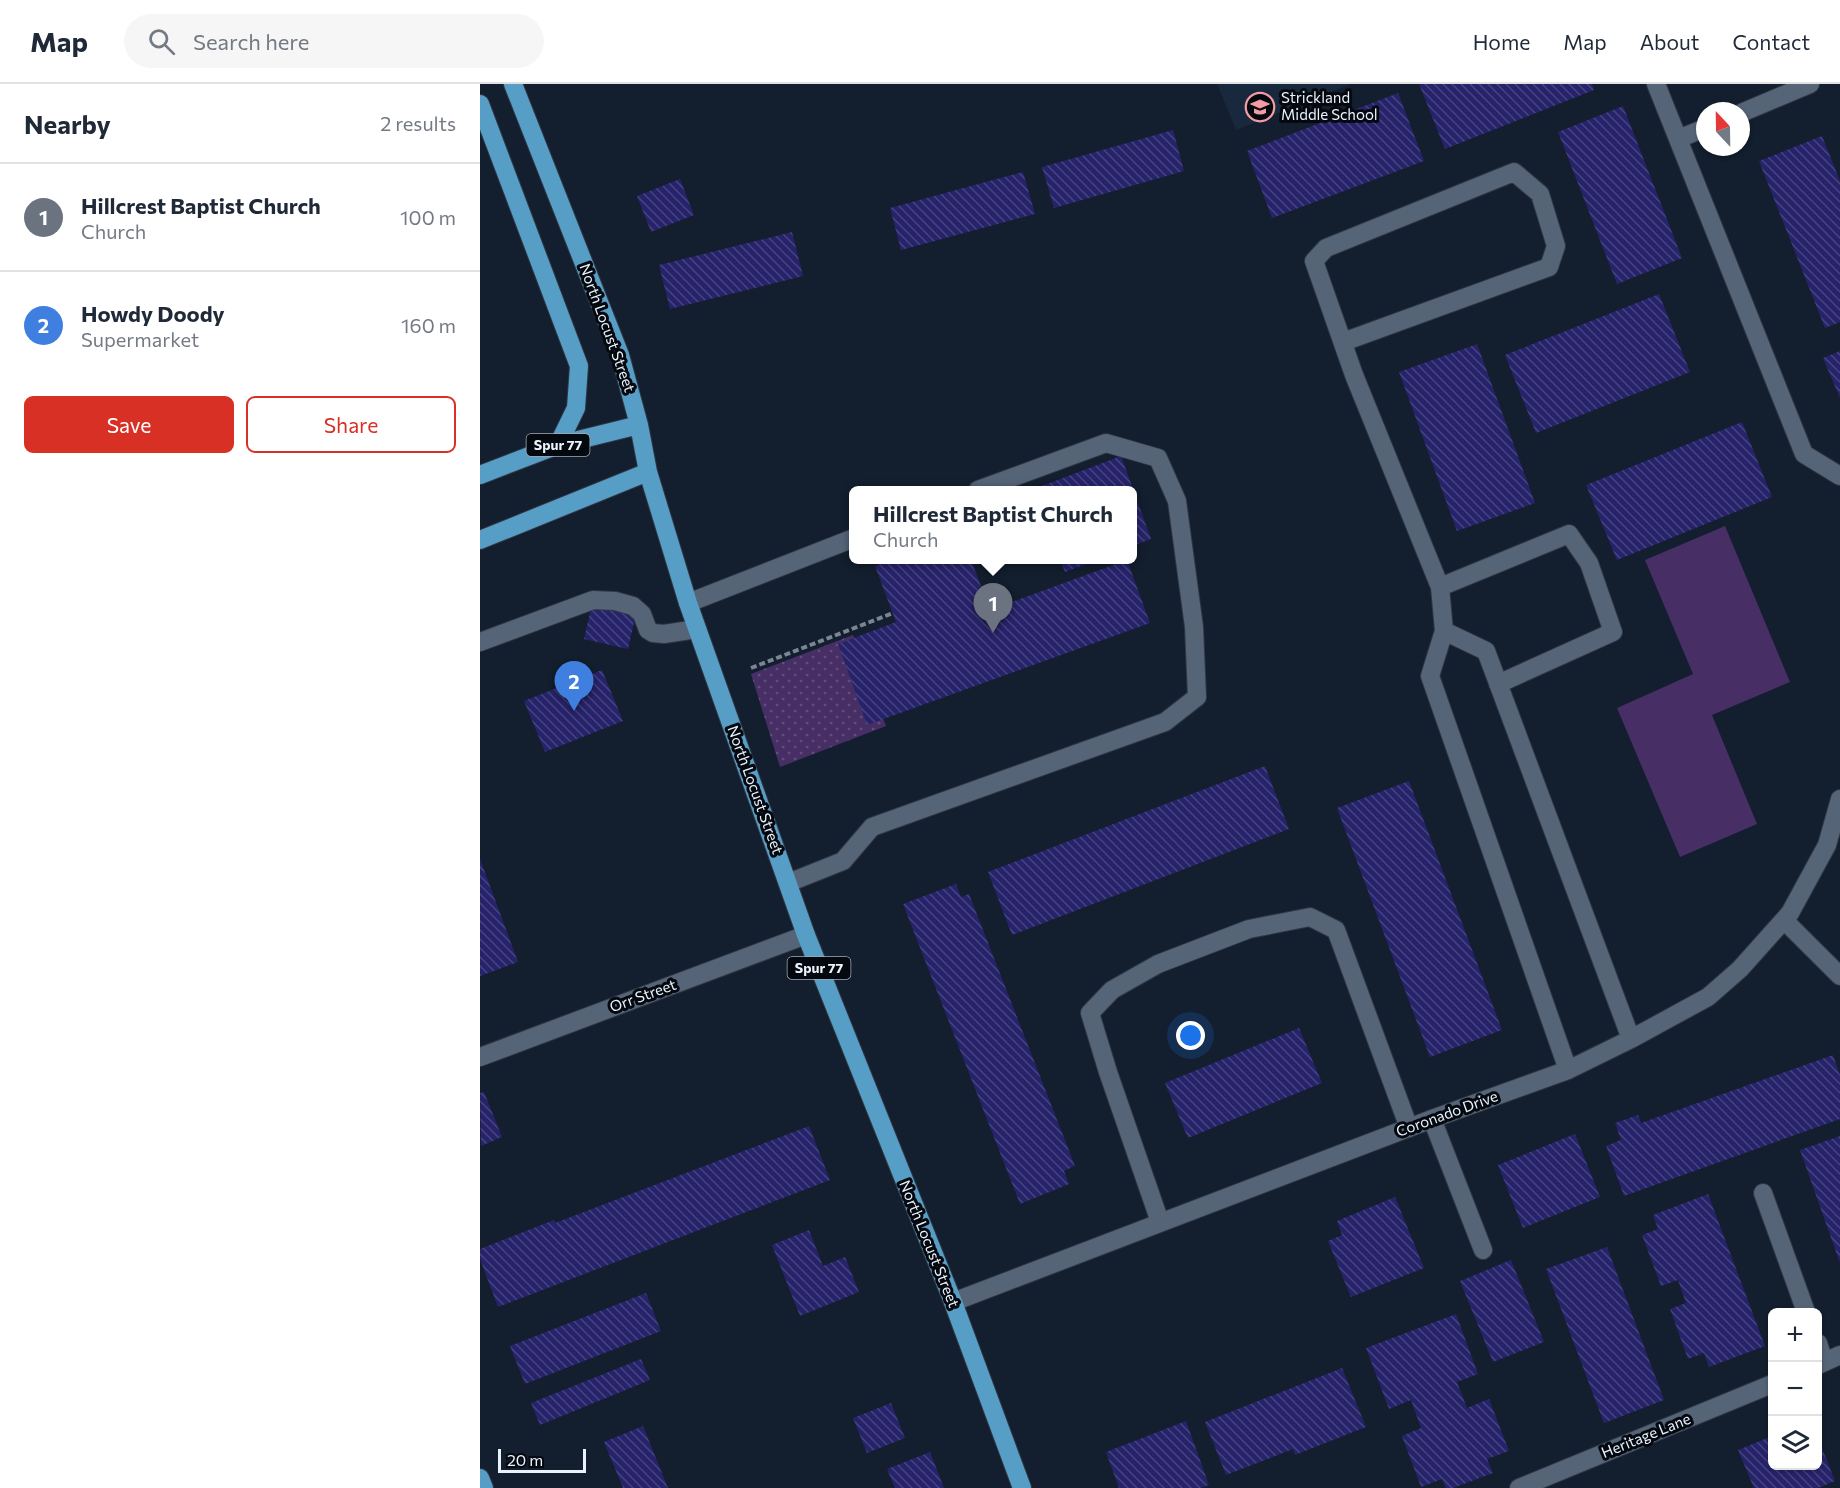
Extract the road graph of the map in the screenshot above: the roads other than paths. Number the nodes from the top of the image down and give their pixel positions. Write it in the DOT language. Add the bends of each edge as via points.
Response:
graph roads {
  1 [pos="513,84"];
  2 [pos="1656,84"];
  3 [pos="1810,84"];
  4 [pos="480,104"];
  5 [pos="1750,109"];
  6 [pos="1696,132"];
  7 [pos="1678,139"];
  8 [pos="1342,342"];
  9 [pos="639,424"];
  10 [pos="558,445"];
  11 [pos="648,472"];
  12 [pos="480,475"];
  13 [pos="1840,476"];
  14 [pos="989,486"];
  15 [pos="480,540"];
  16 [pos="849,540"];
  17 [pos="1440,587"];
  18 [pos="688,603"];
  19 [pos="697,629"];
  20 [pos="1444,632"];
  21 [pos="480,642"];
  22 [pos="1498,684"];
  23 [pos="1840,799"];
  24 [pos="1834,850"];
  25 [pos="788,883"];
  26 [pos="1784,920"];
  27 [pos="806,935"];
  28 [pos="1840,976"];
  29 [pos="1631,1039"];
  30 [pos="480,1057"];
  31 [pos="1568,1070"];
  32 [pos="1432,1119"];
  33 [pos="1409,1128"];
  34 [pos="1763,1193"];
  35 [pos="1160,1222"];
  36 [pos="1483,1250"];
  37 [pos="953,1302"];
  38 [pos="1805,1308"];
  39 [pos="1768,1386"];
  40 [pos="480,1478"];
  41 [pos="484,1488"];
  42 [pos="1022,1488"];
  43 [pos="1519,1488"];
  1 -- 9 [label="main road, North Locust Street" via="620,355"];
  2 -- 7 [label="street"];
  3 -- 5 [label="street"];
  4 -- 10 [label="main road" via="579,366 576,408"];
  6 -- 7 [label="street"];
  7 -- 13 [label="street" via="1804,454"];
  8 -- 8 [label="street" via="1314,261 1326,248 1514,172 1540,194 1556,246 1549,267"];
  8 -- 17 [label="street"];
  9 -- 10 [label="main road, Spur 77"];
  9 -- 11 [label="main road, North Locust Street / Spur 77"];
  10 -- 12 [label="main road, Spur 77"];
  11 -- 15 [label="main road"];
  11 -- 18 [label="main road, North Locust Street / Spur 77"];
  14 -- 25 [label="street" via="1106,443 1158,458 1177,501 1194,627 1197,697 1165,722 872,827 843,861"];
  16 -- 18 [label="street"];
  17 -- 20 [label="street"];
  17 -- 22 [label="street" via="1569,534 1589,563 1613,632"];
  18 -- 19 [label="main road, North Locust Street / Spur 77"];
  19 -- 21 [label="street" via="653,633 633,606 593,600"];
  19 -- 25 [label="main road, North Locust Street / Spur 77"];
  20 -- 22 [label="street" via="1486,651"];
  20 -- 31 [label="street" via="1430,676"];
  22 -- 29 [label="street"];
  23 -- 24 [label="street, Coronado Drive"];
  24 -- 26 [label="street, Coronado Drive"];
  25 -- 27 [label="main road, North Locust Street / Spur 77"];
  26 -- 28 [label="street"];
  26 -- 29 [label="street, Coronado Drive" via="1740,969 1708,997"];
  27 -- 30 [label="street, Orr Street"];
  27 -- 37 [label="main road, North Locust Street / Spur 77"];
  29 -- 31 [label="street, Coronado Drive"];
  31 -- 32 [label="street, Coronado Drive"];
  32 -- 33 [label="street, Coronado Drive"];
  32 -- 36 [label="street"];
  33 -- 35 [label="street, Coronado Drive"];
  33 -- 35 [label="street" via="1336,930 1310,917 1249,929 1158,964 1112,990 1090,1013"];
  34 -- 38 [label="street"];
  35 -- 37 [label="street, Coronado Drive"];
  37 -- 42 [label="main road, North Locust Street / Spur 77"];
  39 -- 43 [label="street, Heritage Lane"];
  40 -- 41 [label="main road"];
}
